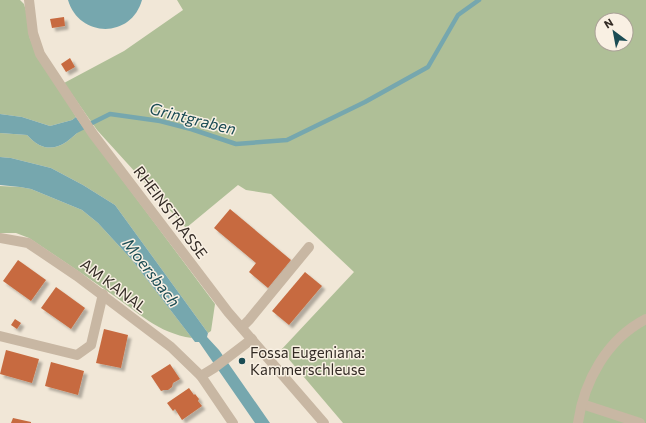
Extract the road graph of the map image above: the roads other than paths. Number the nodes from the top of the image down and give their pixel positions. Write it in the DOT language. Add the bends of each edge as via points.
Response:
graph roads {
  1 [pos="28,0"];
  2 [pos="0,238"];
  3 [pos="309,247"];
  4 [pos="103,294"];
  5 [pos="646,319"];
  6 [pos="242,327"];
  7 [pos="0,336"];
  8 [pos="252,339"];
  9 [pos="200,376"];
  10 [pos="582,404"];
  11 [pos="233,423"];
  12 [pos="324,423"];
  13 [pos="578,423"];
  14 [pos="640,423"];
  1 -- 6 [label="street, RHEINSTRASSE" via="35,43 40,54 93,134"];
  2 -- 4 [label="street, AM KANAL" via="28,242"];
  3 -- 6 [label="street"];
  4 -- 7 [label="street" via="91,345 77,355"];
  4 -- 9 [label="street, AM KANAL" via="171,347"];
  5 -- 10 [label="street" via="620,337 608,351 589,380"];
  6 -- 8 [label="street, RHEINSTRASSE"];
  8 -- 9 [label="street"];
  8 -- 12 [label="street, RHEINSTRASSE"];
  9 -- 11 [label="street, AM KANAL"];
  10 -- 13 [label="street"];
  10 -- 14 [label="street"];
}
